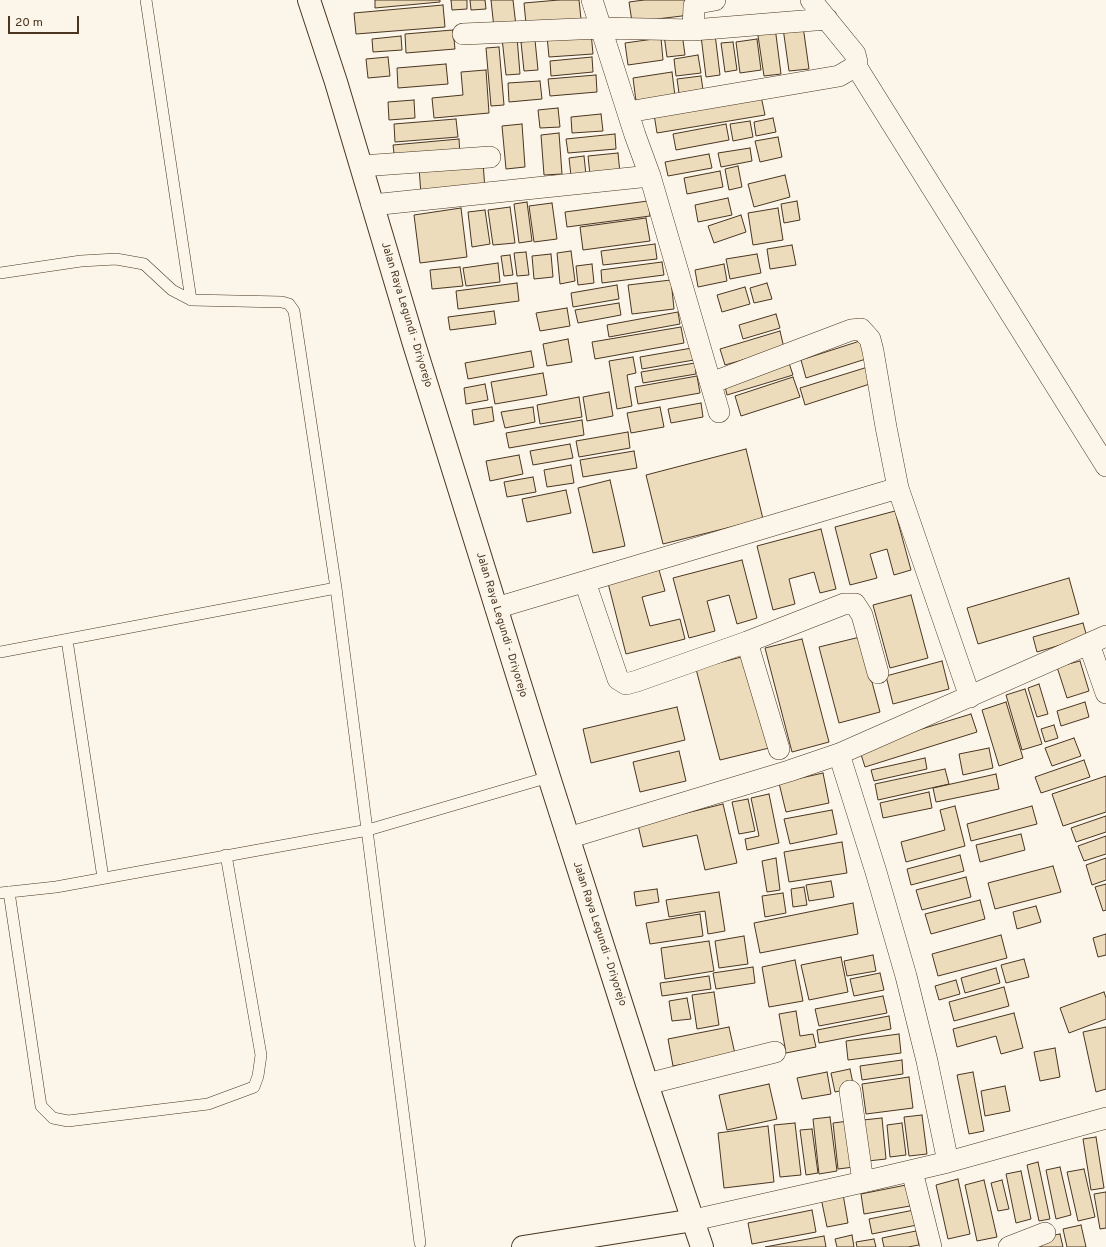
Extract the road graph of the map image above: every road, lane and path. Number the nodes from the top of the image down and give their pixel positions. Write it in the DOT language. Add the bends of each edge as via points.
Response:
graph roads {
  1 [pos="146,0"];
  2 [pos="309,0"];
  3 [pos="592,0"];
  4 [pos="715,0"];
  5 [pos="812,0"];
  6 [pos="827,19"];
  7 [pos="601,28"];
  8 [pos="693,30"];
  9 [pos="463,34"];
  10 [pos="856,66"];
  11 [pos="628,112"];
  12 [pos="490,157"];
  13 [pos="361,166"];
  14 [pos="650,176"];
  15 [pos="372,205"];
  16 [pos="0,273"];
  17 [pos="191,300"];
  18 [pos="711,383"];
  19 [pos="719,412"];
  20 [pos="1106,466"];
  21 [pos="898,488"];
  22 [pos="585,582"];
  23 [pos="336,588"];
  24 [pos="496,608"];
  25 [pos="67,640"];
  26 [pos="1097,640"];
  27 [pos="747,642"];
  28 [pos="0,652"];
  29 [pos="878,673"];
  30 [pos="1106,693"];
  31 [pos="970,697"];
  32 [pos="779,749"];
  33 [pos="839,754"];
  34 [pos="549,777"];
  35 [pos="368,830"];
  36 [pos="568,838"];
  37 [pos="226,855"];
  38 [pos="103,878"];
  39 [pos="5,893"];
  40 [pos="775,1052"];
  41 [pos="647,1084"];
  42 [pos="850,1091"];
  43 [pos="1106,1118"];
  44 [pos="948,1162"];
  45 [pos="912,1170"];
  46 [pos="863,1182"];
  47 [pos="694,1220"];
  48 [pos="1045,1233"];
  49 [pos="420,1243"];
  50 [pos="523,1247"];
  51 [pos="702,1247"];
  52 [pos="931,1247"];
  53 [pos="1009,1247"];
  1 -- 17 [label="lane"];
  2 -- 13 [label="main road, Jalan Raya Legundi - Driyorejo"];
  3 -- 7 [label="street"];
  4 -- 8 [label="street" via="694,6"];
  5 -- 6 [label="street"];
  6 -- 8 [label="street"];
  6 -- 10 [label="street" via="855,54"];
  7 -- 8 [label="street"];
  7 -- 9 [label="street"];
  7 -- 11 [label="street"];
  10 -- 11 [label="street" via="839,76"];
  10 -- 20 [label="street"];
  11 -- 14 [label="street"];
  12 -- 13 [label="street"];
  13 -- 15 [label="main road, Jalan Raya Legundi - Driyorejo"];
  14 -- 15 [label="street"];
  14 -- 18 [label="street"];
  15 -- 24 [label="main road, Jalan Raya Legundi - Driyorejo"];
  16 -- 17 [label="lane" via="81,261 116,259 144,264 172,290"];
  17 -- 23 [label="lane" via="282,302 289,304 294,311"];
  18 -- 19 [label="street"];
  18 -- 21 [label="street" via="851,330 862,329 870,339 873,351"];
  21 -- 22 [label="street"];
  21 -- 31 [label="street"];
  22 -- 24 [label="street"];
  22 -- 27 [label="street" via="618,679 626,684"];
  23 -- 25 [label="lane"];
  23 -- 35 [label="lane"];
  24 -- 34 [label="main road, Jalan Raya Legundi - Driyorejo"];
  25 -- 28 [label="lane"];
  25 -- 38 [label="lane"];
  26 -- 30 [label="street"];
  26 -- 31 [label="street"];
  27 -- 29 [label="street" via="844,604 855,604 862,615"];
  27 -- 32 [label="street"];
  31 -- 33 [label="street"];
  33 -- 36 [label="street"];
  33 -- 44 [label="street" via="906,976"];
  34 -- 35 [label="lane"];
  34 -- 36 [label="main road, Jalan Raya Legundi - Driyorejo"];
  35 -- 37 [label="lane"];
  35 -- 49 [label="lane"];
  36 -- 41 [label="main road, Jalan Raya Legundi - Driyorejo"];
  37 -- 38 [label="lane"];
  37 -- 39 [label="lane" via="261,1055 254,1087 208,1104 68,1121 53,1118 41,1106"];
  38 -- 39 [label="lane"];
  40 -- 41 [label="street"];
  41 -- 47 [label="main road, Jalan Raya Legundi - Driyorejo"];
  42 -- 46 [label="street"];
  43 -- 44 [label="street"];
  44 -- 45 [label="street"];
  45 -- 46 [label="street"];
  45 -- 52 [label="street"];
  46 -- 47 [label="street"];
  47 -- 50 [label="main road"];
  47 -- 51 [label="main road, Jalan Raya Legundi - Driyorejo"];
  48 -- 53 [label="street"];
}
